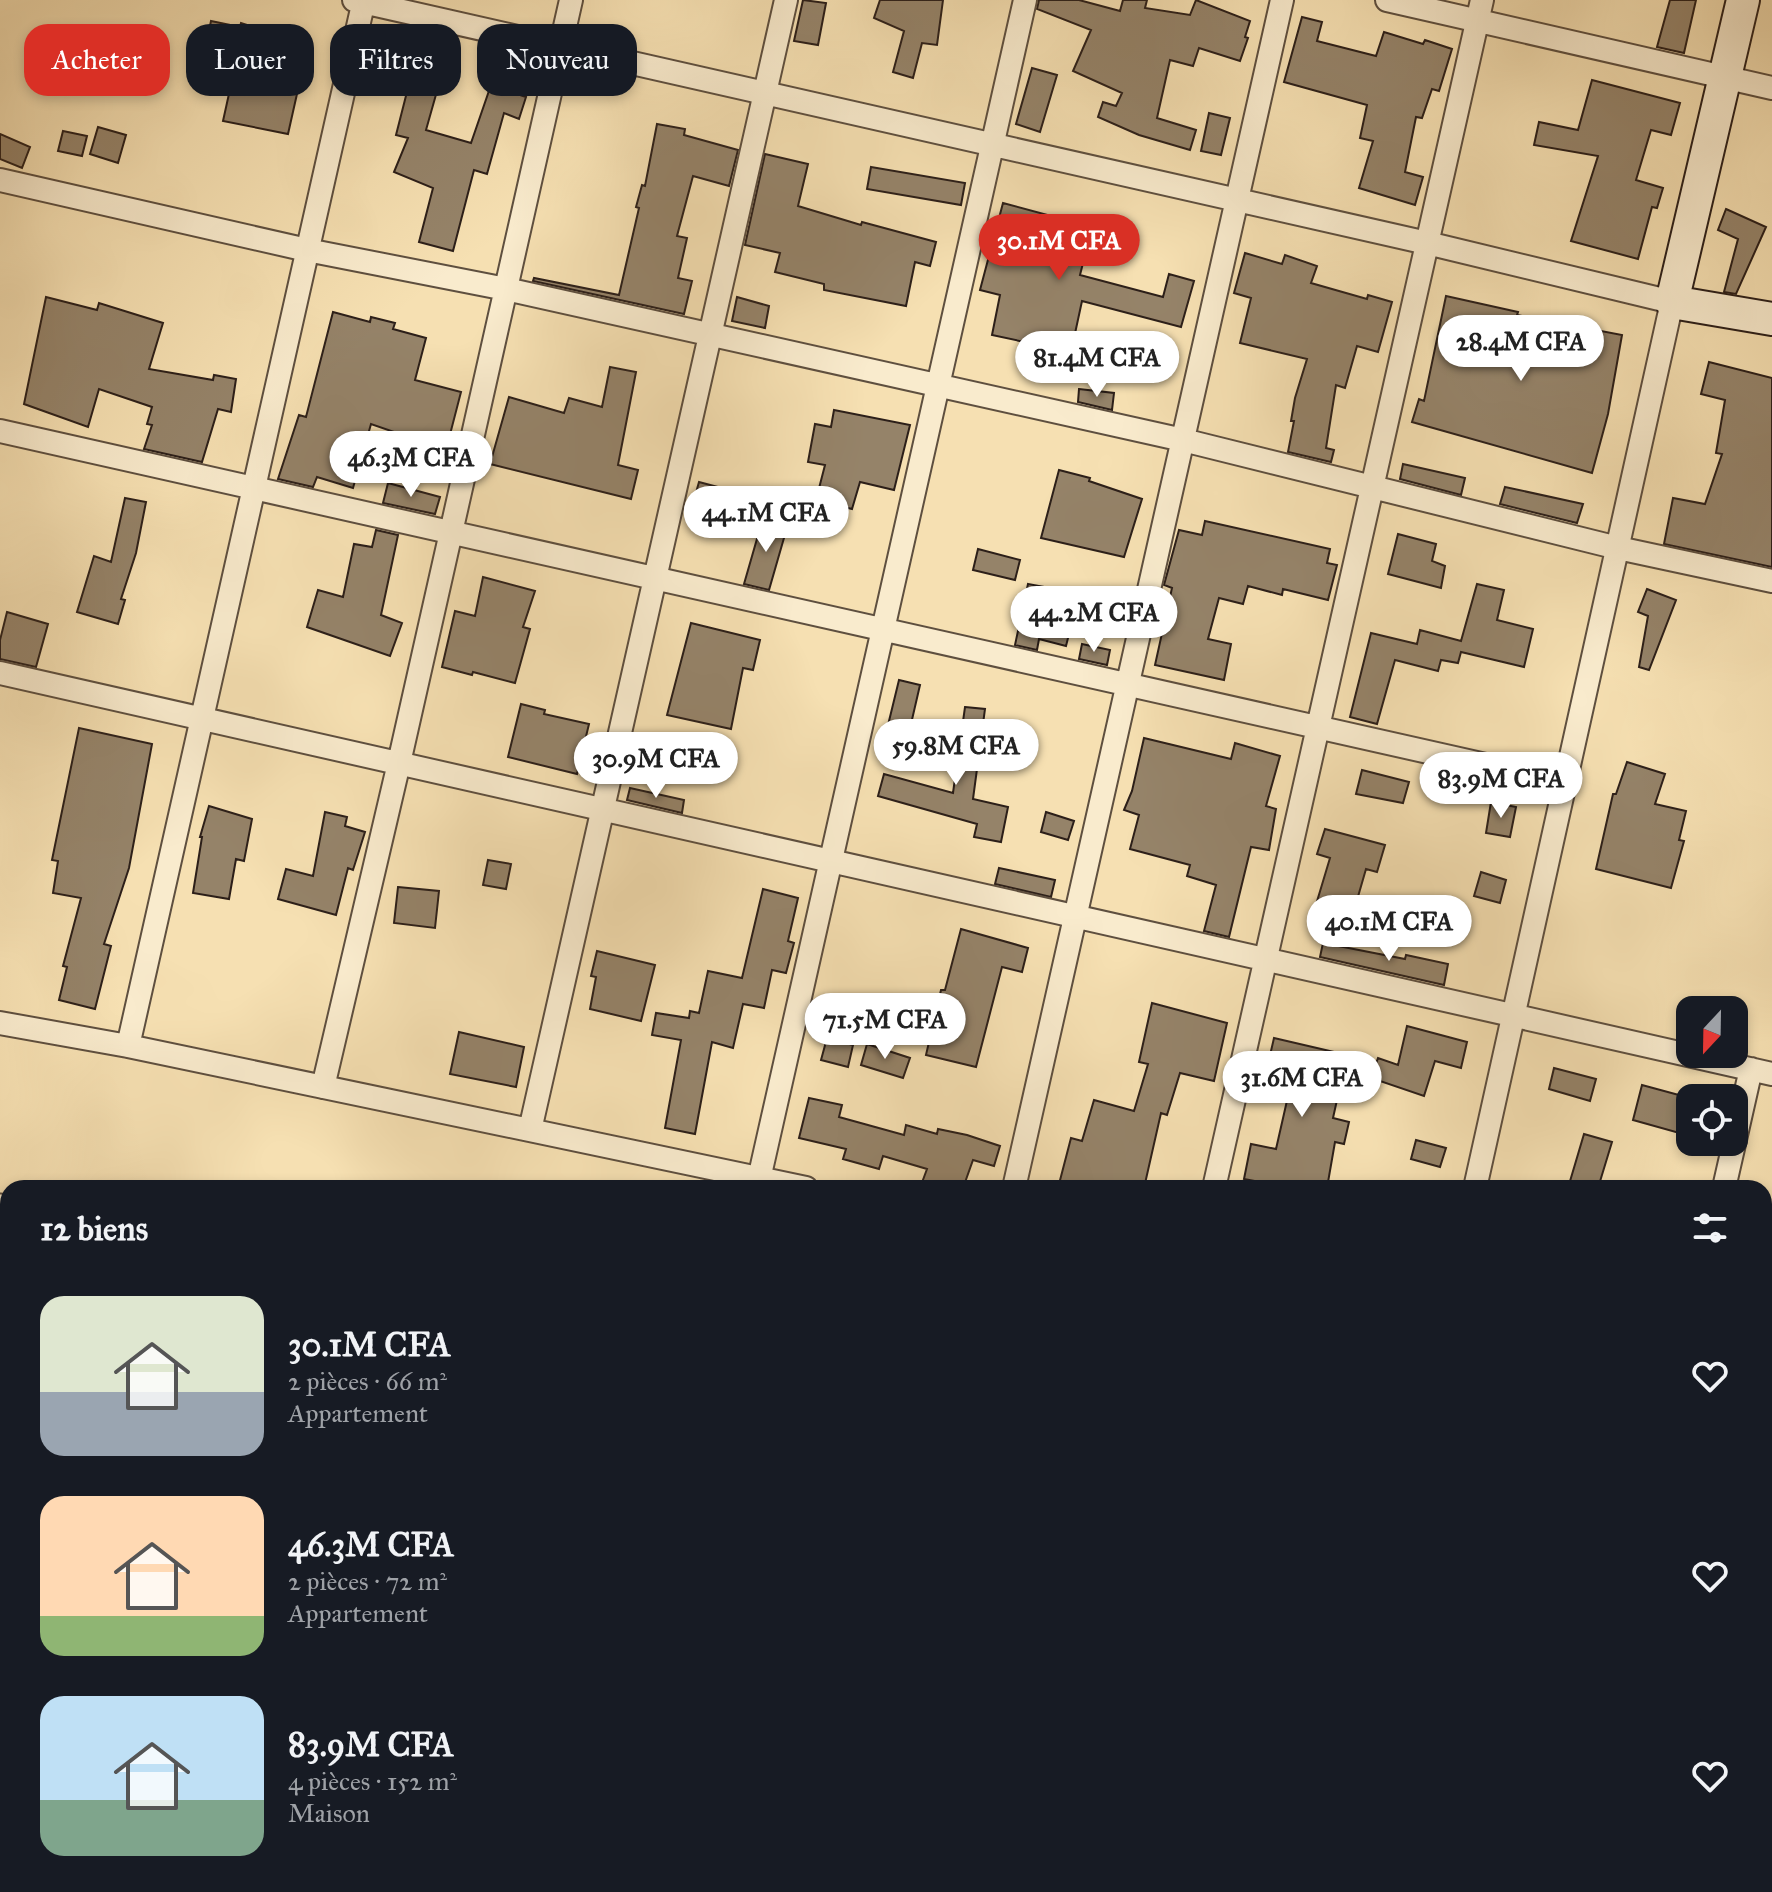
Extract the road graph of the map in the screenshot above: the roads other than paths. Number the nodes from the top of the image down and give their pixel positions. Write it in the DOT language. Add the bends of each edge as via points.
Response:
graph roads {
  1 [pos="571,0"];
  2 [pos="786,0"];
  3 [pos="1025,0"];
  4 [pos="1282,0"];
  5 [pos="1387,0"];
  6 [pos="1743,0"];
  7 [pos="360,1"];
  8 [pos="1480,10"];
  9 [pos="566,24"];
  10 [pos="477,28"];
  11 [pos="637,65"];
  12 [pos="1726,77"];
  13 [pos="1772,88"];
  14 [pos="765,94"];
  15 [pos="550,96"];
  16 [pos="992,145"];
  17 [pos="0,180"];
  18 [pos="1237,201"];
  19 [pos="1427,243"];
  20 [pos="307,250"];
  21 [pos="506,289"];
  22 [pos="1672,302"];
  23 [pos="1772,319"];
  24 [pos="710,335"];
  25 [pos="938,386"];
  26 [pos="0,431"];
  27 [pos="1183,440"];
  28 [pos="1373,487"];
  29 [pos="253,488"];
  30 [pos="450,532"];
  31 [pos="1618,548"];
  32 [pos="654,578"];
  33 [pos="1772,581"];
  34 [pos="882,629"];
  35 [pos="0,673"];
  36 [pos="1127,684"];
  37 [pos="202,719"];
  38 [pos="1317,727"];
  39 [pos="399,763"];
  40 [pos="1566,783"];
  41 [pos="602,809"];
  42 [pos="831,861"];
  43 [pos="1075,916"];
  44 [pos="1265,959"];
  45 [pos="1514,1016"];
  46 [pos="0,1023"];
  47 [pos="23,1027"];
  48 [pos="0,1029"];
  49 [pos="128,1046"];
  50 [pos="1761,1072"];
  51 [pos="323,1087"];
  52 [pos="530,1130"];
  53 [pos="759,1179"];
  54 [pos="764,1180"];
  55 [pos="1016,1180"];
  56 [pos="1216,1180"];
  57 [pos="1477,1180"];
  58 [pos="1727,1180"];
  1 -- 9 [label="street"];
  2 -- 14 [label="street"];
  3 -- 16 [label="street"];
  4 -- 18 [label="street"];
  5 -- 8 [label="street"];
  6 -- 12 [label="main road"];
  7 -- 10 [label="street"];
  7 -- 20 [label="street"];
  8 -- 12 [label="street"];
  8 -- 19 [label="street"];
  11 -- 14 [label="street"];
  12 -- 13 [label="street"];
  12 -- 22 [label="main road"];
  14 -- 16 [label="street"];
  14 -- 24 [label="street"];
  15 -- 21 [label="street"];
  16 -- 18 [label="street"];
  16 -- 25 [label="street"];
  17 -- 20 [label="street"];
  18 -- 19 [label="street"];
  18 -- 27 [label="street"];
  19 -- 22 [label="street"];
  19 -- 28 [label="street"];
  20 -- 21 [label="street"];
  20 -- 29 [label="street"];
  21 -- 24 [label="street"];
  21 -- 30 [label="street"];
  22 -- 23 [label="main road"];
  22 -- 31 [label="street"];
  24 -- 25 [label="street"];
  24 -- 32 [label="street"];
  25 -- 27 [label="street"];
  25 -- 34 [label="street"];
  26 -- 29 [label="street"];
  27 -- 28 [label="street"];
  27 -- 36 [label="street"];
  28 -- 31 [label="street"];
  28 -- 38 [label="street"];
  29 -- 30 [label="street"];
  29 -- 37 [label="street"];
  30 -- 32 [label="street"];
  30 -- 39 [label="street"];
  31 -- 33 [label="street"];
  31 -- 40 [label="street"];
  32 -- 34 [label="street"];
  32 -- 41 [label="street"];
  34 -- 36 [label="street"];
  34 -- 42 [label="street"];
  35 -- 37 [label="street"];
  36 -- 38 [label="street"];
  36 -- 43 [label="street"];
  37 -- 39 [label="street"];
  37 -- 49 [label="street"];
  38 -- 40 [label="street"];
  38 -- 44 [label="street"];
  39 -- 41 [label="street"];
  39 -- 51 [label="street"];
  40 -- 45 [label="street"];
  41 -- 42 [label="street"];
  41 -- 52 [label="street"];
  42 -- 43 [label="street"];
  42 -- 53 [label="street"];
  43 -- 44 [label="street"];
  43 -- 55 [label="street"];
  44 -- 45 [label="street"];
  44 -- 56 [label="street"];
  45 -- 50 [label="street"];
  45 -- 57 [label="street"];
  46 -- 47 [label="street"];
  47 -- 48 [label="lane"];
  47 -- 49 [label="street"];
  49 -- 51 [label="street"];
  50 -- 58 [label="street"];
  51 -- 52 [label="street"];
  52 -- 53 [label="street"];
  53 -- 54 [label="street"];
}
